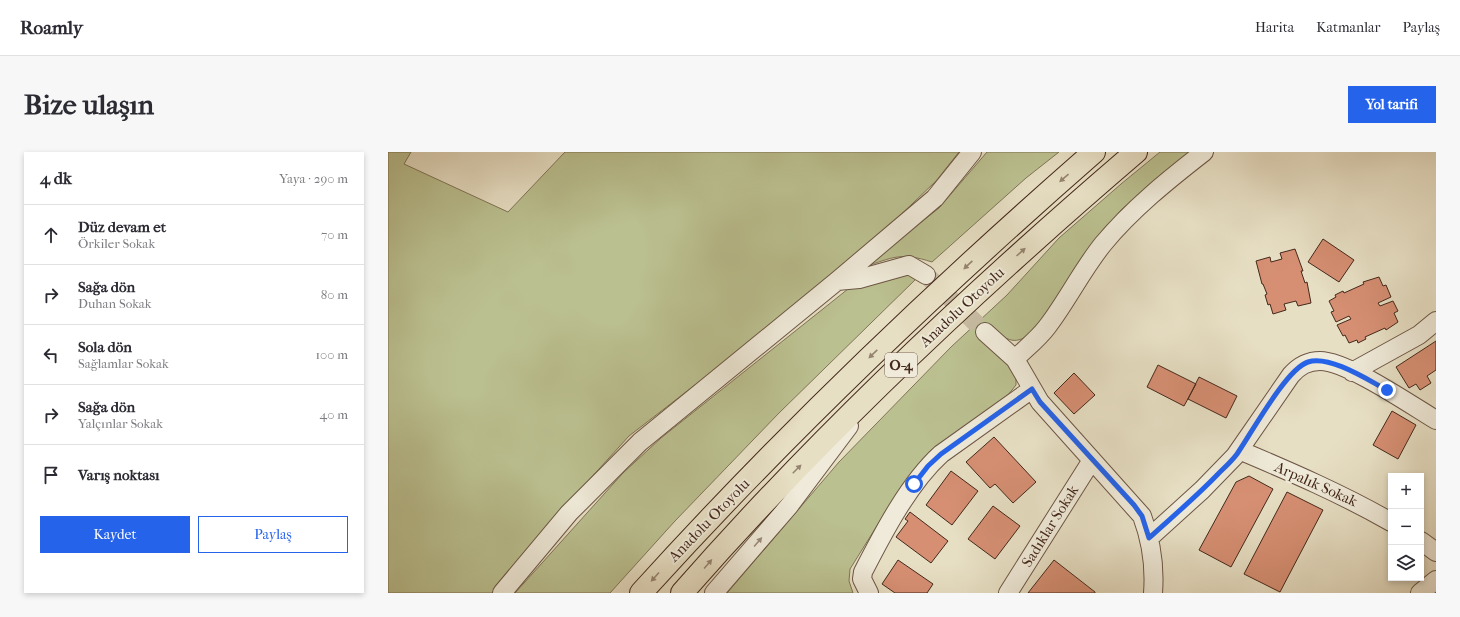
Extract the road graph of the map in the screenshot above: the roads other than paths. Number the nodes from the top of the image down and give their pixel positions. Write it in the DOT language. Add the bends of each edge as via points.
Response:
graph roads {
  1 [pos="972,152"];
  2 [pos="1094,152"];
  3 [pos="1136,152"];
  4 [pos="1204,152"];
  5 [pos="926,275"];
  6 [pos="838,281"];
  7 [pos="1436,321"];
  8 [pos="985,332"];
  9 [pos="1015,360"];
  10 [pos="1352,372"];
  11 [pos="878,388"];
  12 [pos="1032,389"];
  13 [pos="1436,420"];
  14 [pos="1239,450"];
  15 [pos="1092,460"];
  16 [pos="1388,520"];
  17 [pos="1149,538"];
  18 [pos="1424,543"];
  19 [pos="1436,552"];
  20 [pos="1436,580"];
  21 [pos="502,593"];
  22 [pos="641,593"];
  23 [pos="682,593"];
  24 [pos="714,593"];
  25 [pos="869,593"];
  26 [pos="1008,593"];
  27 [pos="1153,593"];
  28 [pos="1420,593"];
  1 -- 6 [label="street" via="935,198"];
  2 -- 22 [label="highway, Anadolu Otoyolu / O-4, one-way" via="930,299 798,426"];
  11 -- 3 [label="highway, Anadolu Otoyolu / O-4, one-way" via="969,299"];
  4 -- 9 [label="street" via="1118,226 1080,275 1046,328"];
  5 -- 6 [label="street" via="909,265 859,279"];
  6 -- 21 [label="street" via="640,442 569,513"];
  7 -- 10 [label="street" via="1419,335"];
  8 -- 9 [label="street"];
  9 -- 12 [label="street"];
  10 -- 13 [label="street"];
  10 -- 14 [label="street" via="1322,361 1309,362 1298,368"];
  23 -- 11 [label="highway, Anadolu Otoyolu / O-4, one-way" via="744,522"];
  24 -- 11 [label="street, one-way" via="789,506"];
  12 -- 15 [label="street" via="1040,402"];
  12 -- 25 [label="street" via="928,466 914,484 863,572 862,579"];
  14 -- 16 [label="street, Arpalık Sokak" via="1322,486"];
  14 -- 17 [label="street" via="1202,490"];
  15 -- 17 [label="street" via="1142,516"];
  15 -- 26 [label="street, Sadıklar Sokak"];
  17 -- 27 [label="street"];
  18 -- 19 [label="street"];
  20 -- 28 [label="street"];
}
